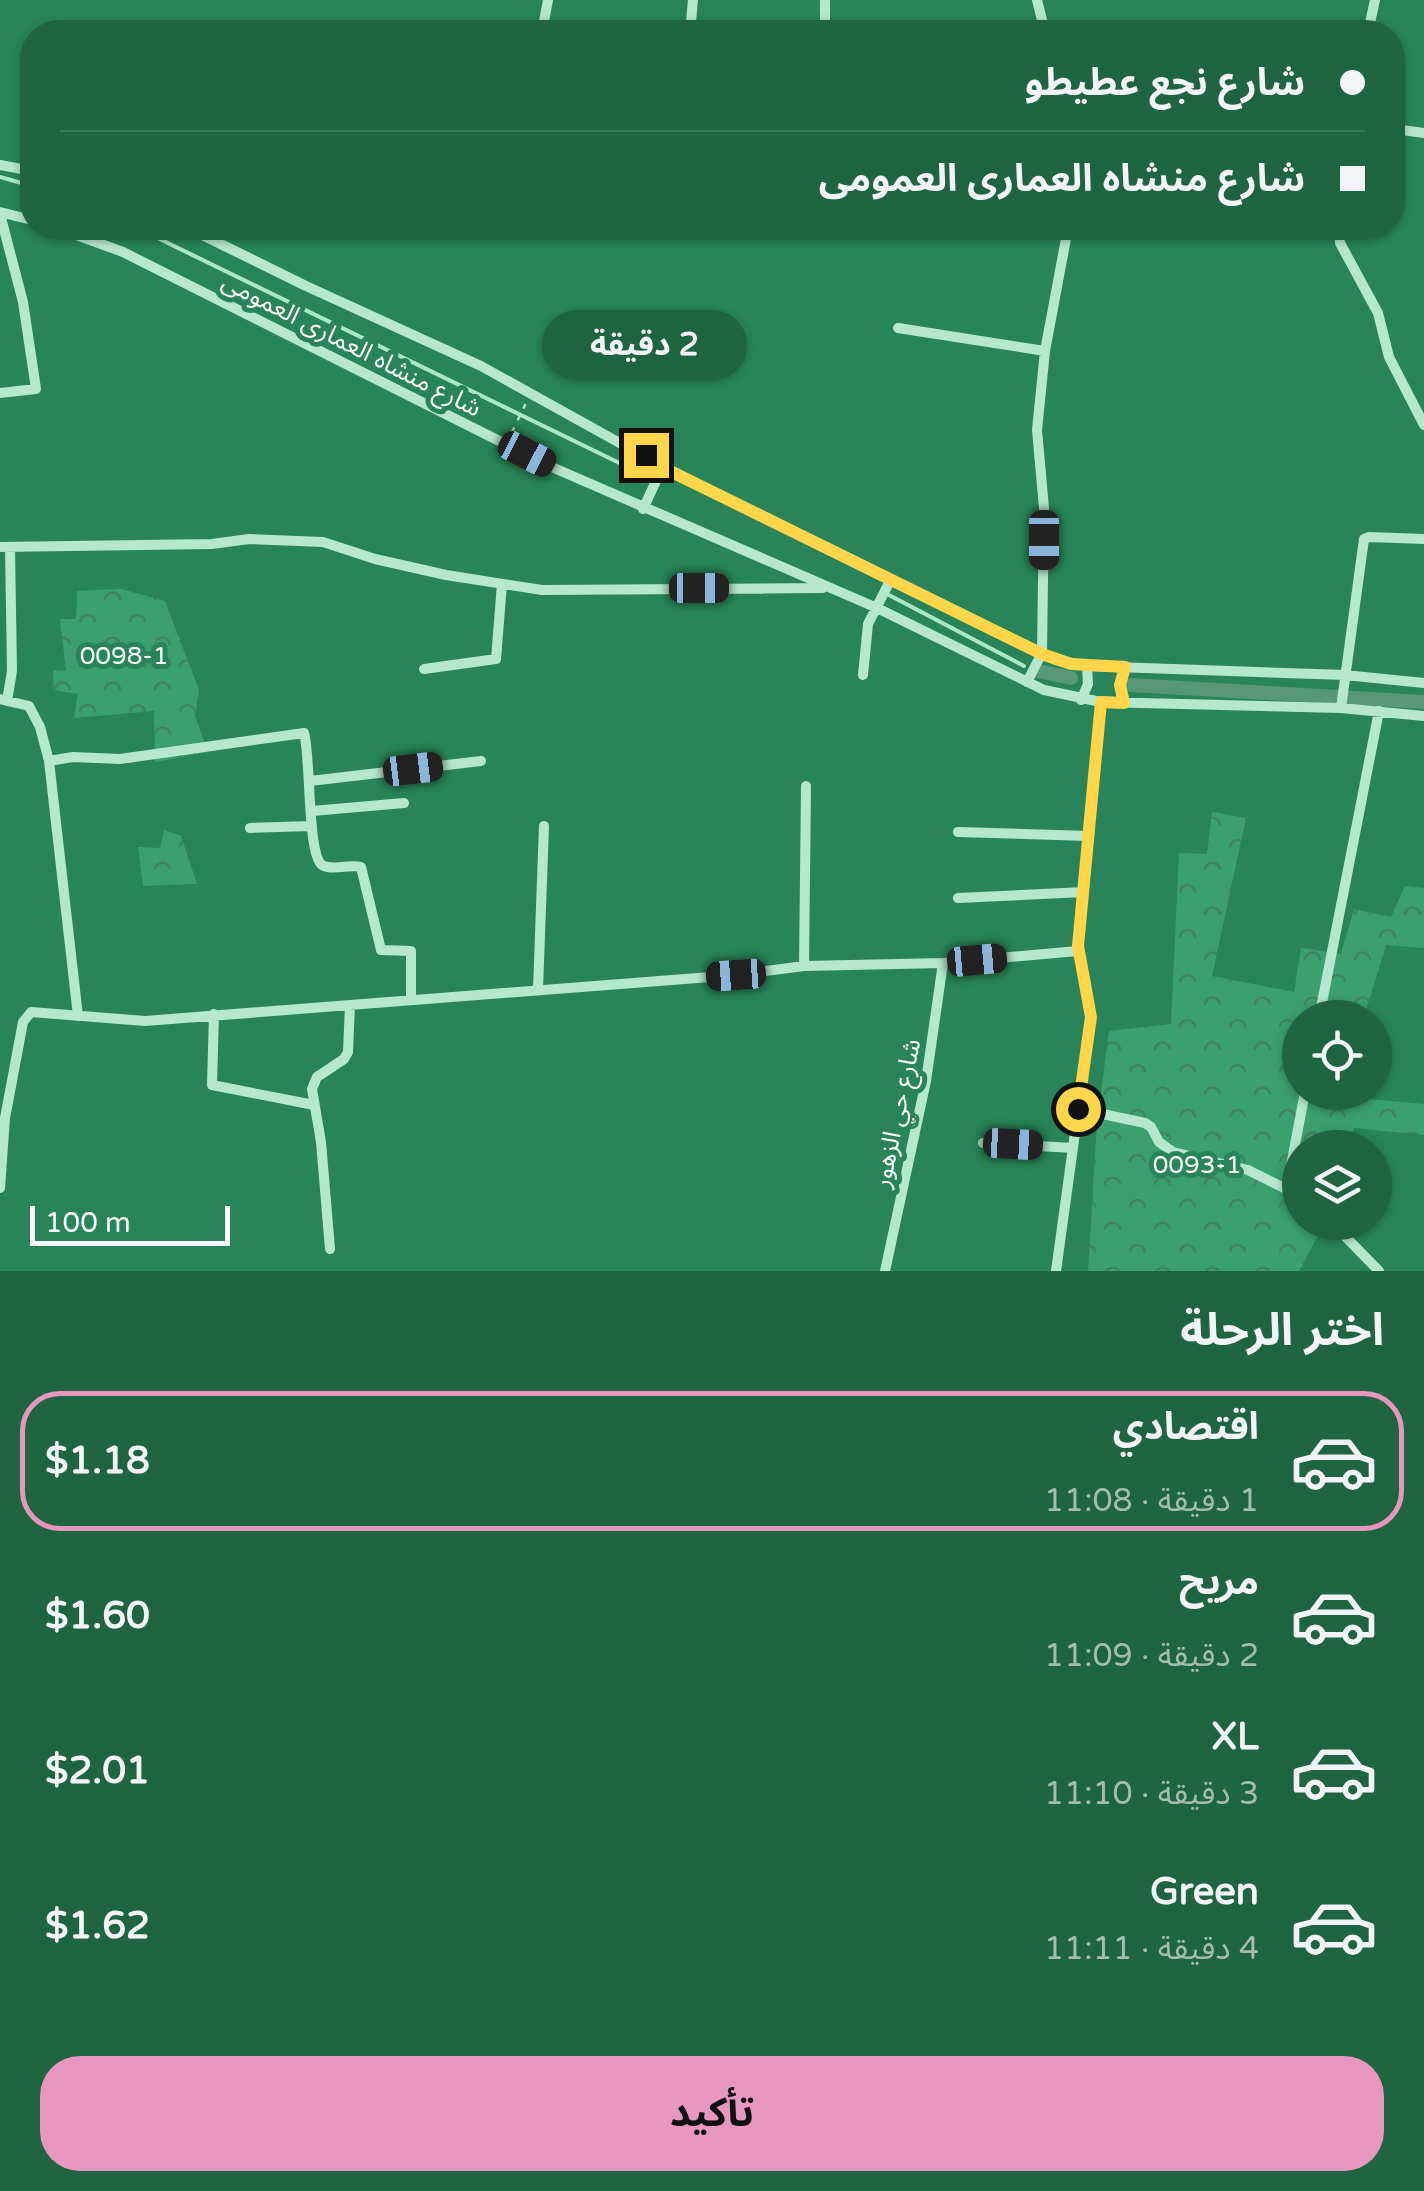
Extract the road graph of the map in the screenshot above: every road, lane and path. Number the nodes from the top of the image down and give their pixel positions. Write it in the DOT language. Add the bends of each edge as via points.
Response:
graph roads {
  1 [pos="0,213"];
  2 [pos="90,240"];
  3 [pos="212,240"];
  4 [pos="1066,240"];
  5 [pos="1340,240"];
  6 [pos="898,328"];
  7 [pos="1045,351"];
  8 [pos="0,393"];
  9 [pos="527,401"];
  10 [pos="1424,425"];
  11 [pos="513,431"];
  12 [pos="663,466"];
  13 [pos="644,509"];
  14 [pos="1424,539"];
  15 [pos="5,548"];
  16 [pos="891,579"];
  17 [pos="502,584"];
  18 [pos="830,588"];
  19 [pos="5,596"];
  20 [pos="878,608"];
  21 [pos="6,625"];
  22 [pos="1042,654"];
  23 [pos="1086,666"];
  24 [pos="1125,667"];
  25 [pos="424,669"];
  26 [pos="863,675"];
  27 [pos="1346,675"];
  28 [pos="1026,682"];
  29 [pos="1424,683"];
  30 [pos="4,700"];
  31 [pos="1081,700"];
  32 [pos="1101,702"];
  33 [pos="1124,703"];
  34 [pos="1340,708"];
  35 [pos="1379,712"];
  36 [pos="1424,716"];
  37 [pos="49,760"];
  38 [pos="481,761"];
  39 [pos="310,781"];
  40 [pos="806,786"];
  41 [pos="404,803"];
  42 [pos="312,811"];
  43 [pos="312,826"];
  44 [pos="544,826"];
  45 [pos="250,828"];
  46 [pos="958,832"];
  47 [pos="1089,836"];
  48 [pos="1084,892"];
  49 [pos="958,898"];
  50 [pos="1078,951"];
  51 [pos="943,963"];
  52 [pos="804,966"];
  53 [pos="538,988"];
  54 [pos="411,998"];
  55 [pos="1323,1000"];
  56 [pos="350,1005"];
  57 [pos="214,1014"];
  58 [pos="78,1016"];
  59 [pos="314,1106"];
  60 [pos="1078,1109"];
  61 [pos="2,1117"];
  62 [pos="982,1143"];
  63 [pos="1073,1148"];
  64 [pos="1282,1185"];
  65 [pos="0,1188"];
  66 [pos="1350,1240"];
  67 [pos="330,1250"];
  68 [pos="885,1271"];
  69 [pos="1056,1271"];
  70 [pos="1380,1271"];
  1 -- 8 [label="street" via="36,390"];
  2 -- 13 [label="street, شارع منشاه العمارى العمومى"];
  3 -- 12 [label="street, شارع منشاه العمارى العمومى" via="480,366"];
  4 -- 7 [label="street"];
  5 -- 10 [label="street"];
  6 -- 7 [label="street"];
  7 -- 22 [label="street" via="1037,430 1044,508"];
  9 -- 11 [label="path"];
  12 -- 13 [label="street"];
  12 -- 16 [label="street, شارع منشاه العمارى العمومى"];
  13 -- 18 [label="street, شارع منشاه العمارى العمومى"];
  14 -- 27 [label="street" via="1364,539"];
  15 -- 17 [label="street" via="323,542"];
  15 -- 19 [label="street"];
  16 -- 20 [label="street"];
  16 -- 22 [label="street, شارع منشاه العمارى العمومى"];
  17 -- 18 [label="street" via="562,591"];
  17 -- 25 [label="street" via="496,659"];
  18 -- 20 [label="street, شارع منشاه العمارى العمومى"];
  19 -- 21 [label="street"];
  20 -- 26 [label="street" via="866,634"];
  20 -- 28 [label="street, شارع منشاه العمارى العمومى"];
  21 -- 30 [label="street" via="12,670"];
  22 -- 23 [label="street, شارع منشاه العمارى العمومى"];
  22 -- 28 [label="street"];
  23 -- 24 [label="street, شارع منشاه العمارى العمومى"];
  23 -- 31 [label="street"];
  24 -- 27 [label="street, شارع منشاه العمارى العمومى"];
  24 -- 33 [label="street"];
  27 -- 29 [label="street, شارع منشاه العمارى العمومى"];
  27 -- 34 [label="street"];
  28 -- 31 [label="street, شارع منشاه العمارى العمومى"];
  30 -- 37 [label="street" via="29,706"];
  31 -- 32 [label="street, شارع منشاه العمارى العمومى"];
  32 -- 33 [label="street, شارع منشاه العمارى العمومى"];
  32 -- 47 [label="street"];
  33 -- 34 [label="street, شارع منشاه العمارى العمومى"];
  34 -- 35 [label="street, شارع منشاه العمارى العمومى"];
  35 -- 36 [label="street, شارع منشاه العمارى العمومى"];
  35 -- 55 [label="street"];
  37 -- 39 [label="street" via="120,759 304,732"];
  37 -- 58 [label="street"];
  38 -- 39 [label="street"];
  39 -- 42 [label="street"];
  40 -- 52 [label="street"];
  41 -- 42 [label="street"];
  42 -- 43 [label="street"];
  43 -- 45 [label="street"];
  43 -- 54 [label="street" via="320,863 361,866 381,950 412,951"];
  44 -- 53 [label="street"];
  46 -- 47 [label="street"];
  47 -- 48 [label="street"];
  48 -- 49 [label="street"];
  48 -- 50 [label="street"];
  50 -- 51 [label="street"];
  50 -- 60 [label="street" via="1091,1017"];
  51 -- 52 [label="street"];
  51 -- 68 [label="street, شارع حي الزهور"];
  52 -- 53 [label="street"];
  53 -- 54 [label="street"];
  54 -- 56 [label="street"];
  56 -- 57 [label="street"];
  56 -- 59 [label="street" via="348,1052 314,1080"];
  57 -- 58 [label="street" via="134,1021"];
  57 -- 59 [label="street" via="212,1086"];
  58 -- 61 [label="street" via="26,1016"];
  59 -- 67 [label="street"];
  60 -- 63 [label="street"];
  60 -- 64 [label="street" via="1145,1123 1172,1152"];
  61 -- 65 [label="street"];
  62 -- 63 [label="street"];
  63 -- 69 [label="street"];
  66 -- 70 [label="street"];
}
